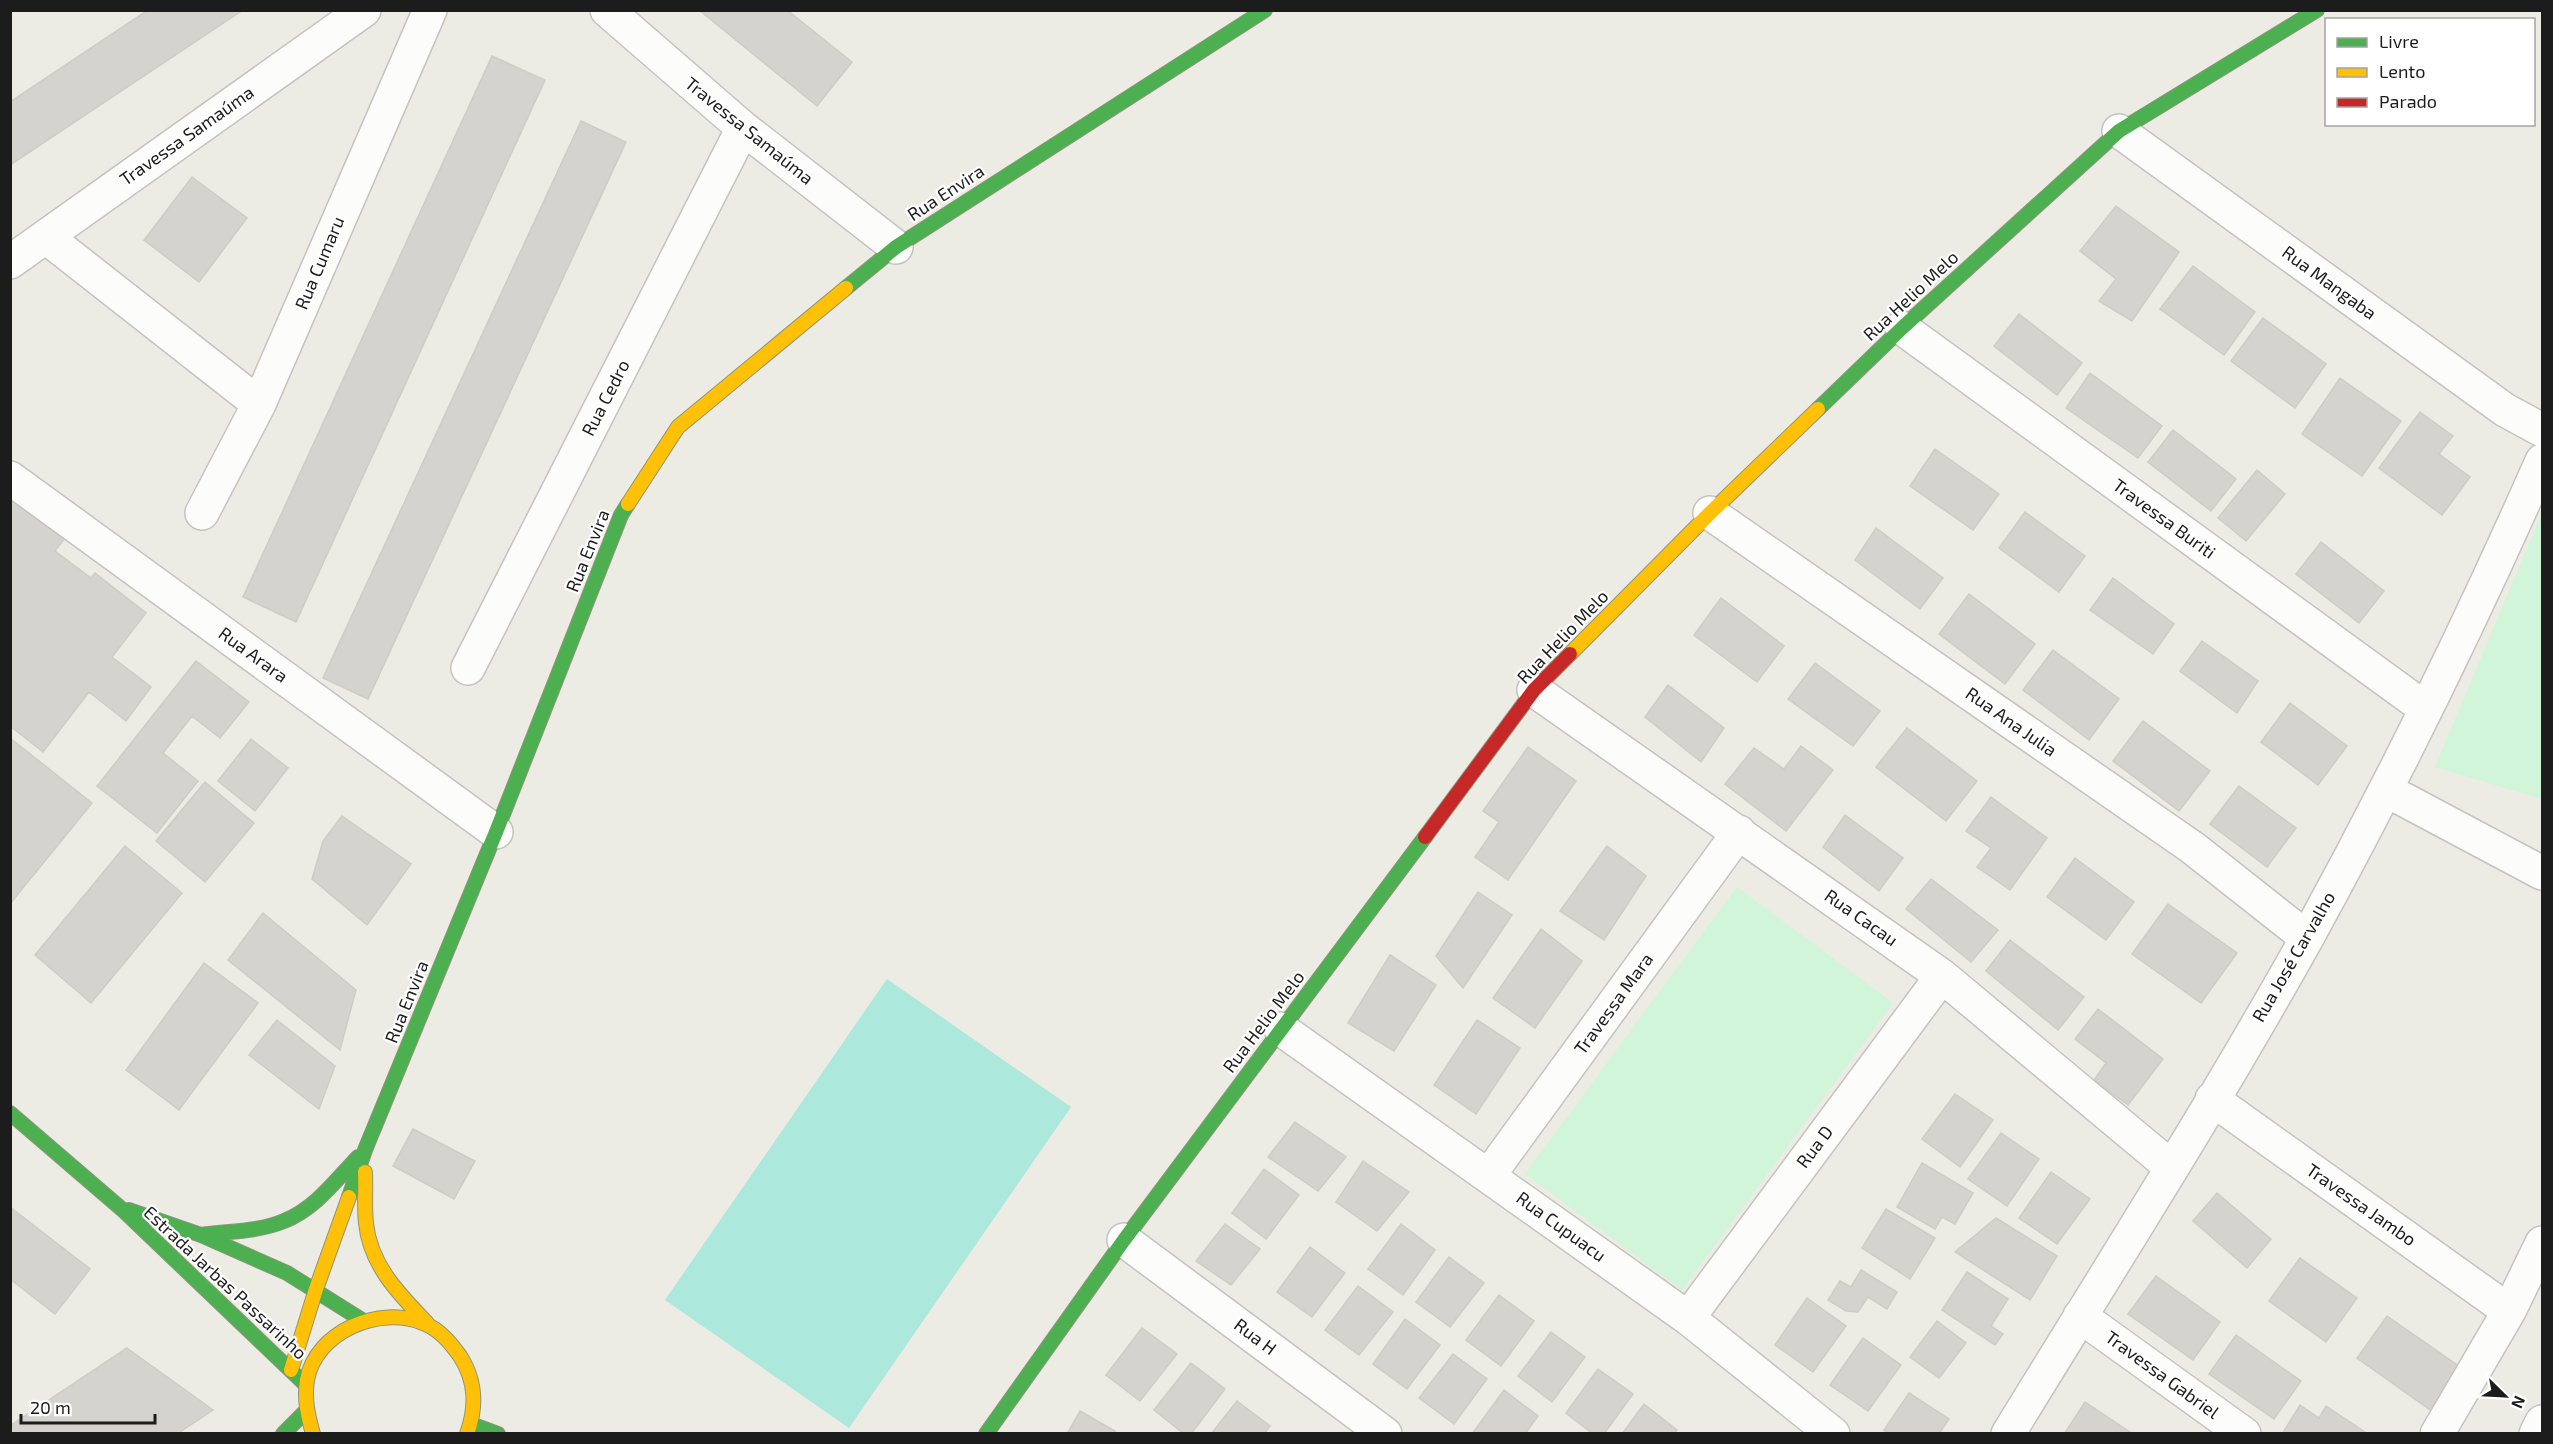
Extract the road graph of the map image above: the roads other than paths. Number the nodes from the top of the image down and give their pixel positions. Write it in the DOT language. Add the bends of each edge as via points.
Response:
graph roads {
  1 [pos="364,10"];
  2 [pos="430,10"];
  3 [pos="607,10"];
  4 [pos="1265,10"];
  5 [pos="2316,10"];
  6 [pos="743,129"];
  7 [pos="2118,131"];
  8 [pos="46,237"];
  9 [pos="896,247"];
  10 [pos="10,262"];
  11 [pos="1902,328"];
  12 [pos="259,404"];
  13 [pos="2542,430"];
  14 [pos="2542,461"];
  15 [pos="10,478"];
  16 [pos="202,513"];
  17 [pos="1710,513"];
  18 [pos="468,668"];
  19 [pos="1534,690"];
  20 [pos="2426,709"];
  21 [pos="2386,790"];
  22 [pos="496,832"];
  23 [pos="1739,832"];
  24 [pos="2542,873"];
  25 [pos="2307,938"];
  26 [pos="1942,976"];
  27 [pos="1281,1029"];
  28 [pos="2212,1100"];
  29 [pos="10,1113"];
  30 [pos="365,1150"];
  31 [pos="2171,1167"];
  32 [pos="1489,1175"];
  33 [pos="118,1207"];
  34 [pos="201,1235"];
  35 [pos="1124,1239"];
  36 [pos="2542,1243"];
  37 [pos="316,1289"];
  38 [pos="2509,1311"];
  39 [pos="2080,1316"];
  40 [pos="1688,1318"];
  41 [pos="362,1320"];
  42 [pos="427,1323"];
  43 [pos="291,1370"];
  44 [pos="306,1385"];
  45 [pos="306,1411"];
  46 [pos="2542,1422"];
  47 [pos="469,1429"];
  48 [pos="283,1434"];
  49 [pos="313,1434"];
  50 [pos="498,1434"];
  51 [pos="986,1434"];
  52 [pos="1385,1434"];
  53 [pos="1833,1434"];
  54 [pos="2008,1434"];
  55 [pos="2244,1434"];
  56 [pos="2437,1434"];
  57 [pos="2536,1434"];
  1 -- 8 [label="street, Travessa Samaúma"];
  2 -- 12 [label="street, Rua Cumaru"];
  3 -- 6 [label="street, Travessa Samaúma"];
  4 -- 9 [label="street, Rua Envira"];
  5 -- 7 [label="street, Rua Helio Melo"];
  6 -- 9 [label="street, Travessa Samaúma"];
  6 -- 18 [label="street, Rua Cedro"];
  7 -- 11 [label="street, Rua Helio Melo"];
  7 -- 13 [label="street, Rua Mangaba" via="2505,410"];
  8 -- 10 [label="street, Travessa Samaúma"];
  8 -- 12 [label="street"];
  9 -- 22 [label="street, Rua Envira" via="678,427 621,515"];
  11 -- 17 [label="street, Rua Helio Melo"];
  11 -- 20 [label="street, Travessa Buriti"];
  12 -- 16 [label="street, Rua Cumaru"];
  14 -- 20 [label="street, Rua José Carvalho"];
  15 -- 22 [label="street, Rua Arara"];
  17 -- 19 [label="street, Rua Helio Melo"];
  17 -- 25 [label="street, Rua Ana Julia" via="2193,848"];
  19 -- 23 [label="street, Rua Cacau"];
  19 -- 27 [label="street, Rua Helio Melo"];
  20 -- 21 [label="street, Rua José Carvalho"];
  21 -- 24 [label="street"];
  21 -- 25 [label="street, Rua José Carvalho"];
  22 -- 30 [label="street, Rua Envira"];
  23 -- 26 [label="street, Rua Cacau"];
  23 -- 32 [label="street, Travessa Mara"];
  25 -- 28 [label="street, Rua José Carvalho"];
  26 -- 31 [label="street, Rua Cacau"];
  26 -- 40 [label="street, Rua D"];
  27 -- 32 [label="street, Rua Cupuacu"];
  27 -- 35 [label="street, Rua Helio Melo"];
  28 -- 31 [label="street, Rua José Carvalho"];
  28 -- 38 [label="street, Travessa Jambo"];
  29 -- 33 [label="street, Estrada Jarbas Passarinho"];
  30 -- 34 [label="street" via="315,1201 285,1221"];
  30 -- 37 [label="street, Rua Envira"];
  30 -- 42 [label="street" via="366,1226 372,1254 392,1286"];
  31 -- 39 [label="street, Rua José Carvalho"];
  32 -- 40 [label="street, Rua Cupuacu"];
  33 -- 34 [label="street, Estrada Jarbas Passarinho"];
  33 -- 43 [label="street, Estrada Jarbas Passarinho"];
  34 -- 37 [label="street, Estrada Jarbas Passarinho" via="287,1272"];
  35 -- 51 [label="street, Rua Helio Melo"];
  35 -- 52 [label="street, Rua H"];
  36 -- 38 [label="street"];
  37 -- 41 [label="street, Estrada Jarbas Passarinho"];
  37 -- 43 [label="street, Rua Envira"];
  38 -- 56 [label="street"];
  39 -- 54 [label="street, Rua José Carvalho"];
  39 -- 55 [label="street, Travessa Gabriel"];
  40 -- 53 [label="street, Rua Cupuacu"];
  41 -- 42 [label="street" via="383,1315 406,1316"];
  41 -- 44 [label="street" via="345,1328 326,1346 311,1368"];
  42 -- 47 [label="street" via="462,1355 471,1377 475,1400"];
  43 -- 44 [label="street, Estrada Jarbas Passarinho"];
  44 -- 45 [label="street"];
  45 -- 48 [label="street"];
  45 -- 49 [label="street"];
  46 -- 57 [label="street"];
  47 -- 50 [label="street"];
}
